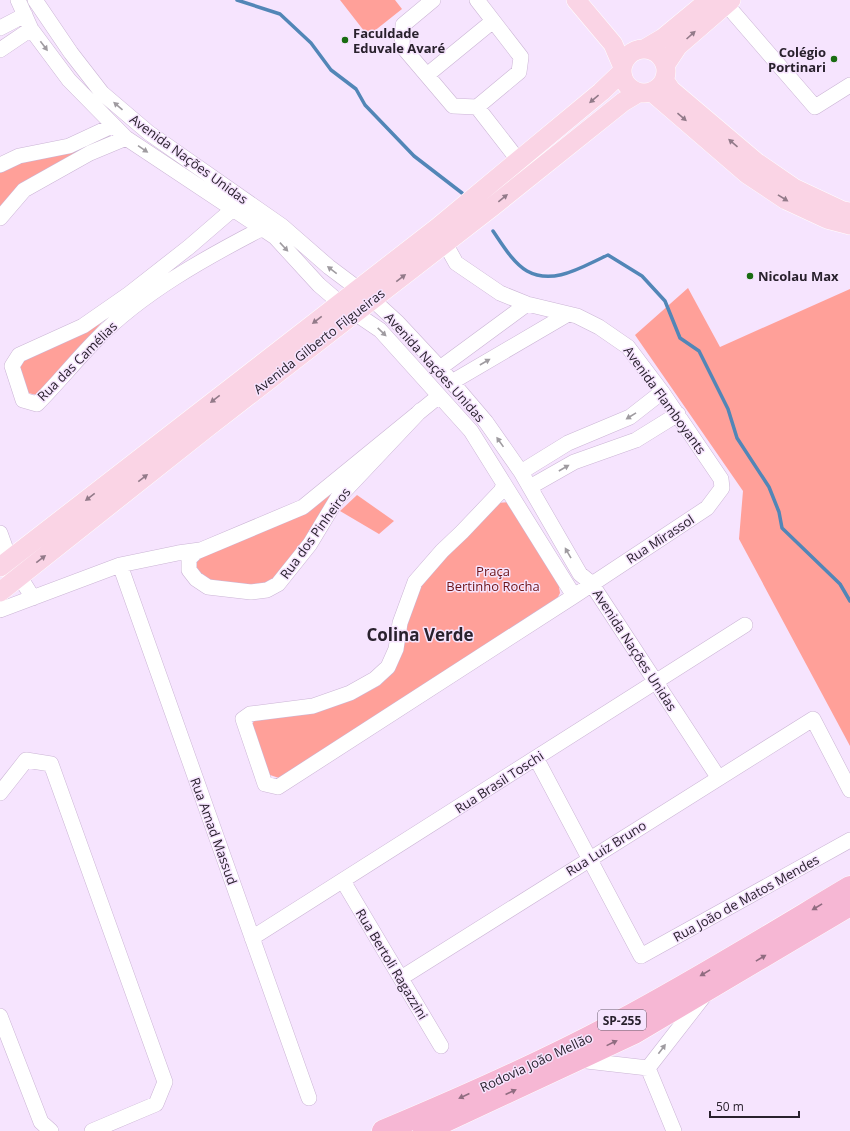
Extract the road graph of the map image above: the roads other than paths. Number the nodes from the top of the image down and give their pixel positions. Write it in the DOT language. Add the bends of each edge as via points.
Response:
graph roads {
  1 [pos="18,0"];
  2 [pos="35,0"];
  3 [pos="433,0"];
  4 [pos="477,0"];
  5 [pos="576,0"];
  6 [pos="591,0"];
  7 [pos="722,1"];
  8 [pos="25,15"];
  9 [pos="493,21"];
  10 [pos="0,28"];
  11 [pos="31,29"];
  12 [pos="643,48"];
  13 [pos="0,50"];
  14 [pos="622,68"];
  15 [pos="427,75"];
  16 [pos="655,82"];
  17 [pos="850,85"];
  18 [pos="477,107"];
  19 [pos="112,126"];
  20 [pos="553,132"];
  21 [pos="126,138"];
  22 [pos="565,149"];
  23 [pos="519,161"];
  24 [pos="0,165"];
  25 [pos="751,168"];
  26 [pos="245,198"];
  27 [pos="233,210"];
  28 [pos="850,212"];
  29 [pos="0,218"];
  30 [pos="850,225"];
  31 [pos="261,229"];
  32 [pos="440,236"];
  33 [pos="365,294"];
  34 [pos="340,303"];
  35 [pos="527,304"];
  36 [pos="356,313"];
  37 [pos="568,314"];
  38 [pos="440,368"];
  39 [pos="452,382"];
  40 [pos="662,392"];
  41 [pos="439,396"];
  42 [pos="421,410"];
  43 [pos="678,414"];
  44 [pos="203,420"];
  45 [pos="521,472"];
  46 [pos="504,484"];
  47 [pos="530,487"];
  48 [pos="722,488"];
  49 [pos="0,533"];
  50 [pos="200,550"];
  51 [pos="120,565"];
  52 [pos="10,568"];
  53 [pos="592,583"];
  54 [pos="0,592"];
  55 [pos="574,596"];
  56 [pos="32,598"];
  57 [pos="0,610"];
  58 [pos="745,625"];
  59 [pos="655,682"];
  60 [pos="536,758"];
  61 [pos="718,777"];
  62 [pos="850,790"];
  63 [pos="0,793"];
  64 [pos="850,840"];
  65 [pos="588,859"];
  66 [pos="343,881"];
  67 [pos="850,887"];
  68 [pos="850,905"];
  69 [pos="252,938"];
  70 [pos="401,978"];
  71 [pos="710,989"];
  72 [pos="0,1016"];
  73 [pos="441,1046"];
  74 [pos="577,1060"];
  75 [pos="648,1068"];
  76 [pos="309,1098"];
  77 [pos="51,1131"];
  78 [pos="92,1131"];
  79 [pos="382,1131"];
  80 [pos="424,1131"];
  81 [pos="674,1131"];
  1 -- 8 [label="street, Avenida Nações Unidas"];
  26 -- 2 [label="street, Avenida Nações Unidas, one-way" via="148,133 102,93"];
  3 -- 15 [label="street" via="403,25 402,46"];
  4 -- 9 [label="street"];
  5 -- 14 [label="main road" via="613,44"];
  6 -- 12 [label="main road" via="622,36 634,46"];
  7 -- 12 [label="main road"];
  16 -- 7 [label="main road, Avenida Gilberto Filgueiras, one-way" via="678,46"];
  7 -- 17 [label="street" via="816,107"];
  8 -- 10 [label="street"];
  8 -- 11 [label="street, Avenida Nações Unidas"];
  9 -- 15 [label="street"];
  9 -- 18 [label="street" via="521,57 519,72"];
  11 -- 13 [label="street"];
  11 -- 19 [label="street, Avenida Nações Unidas, one-way" via="69,80"];
  12 -- 14 [label="main road" via="631,52"];
  12 -- 16 [label="main road" via="660,55"];
  14 -- 16 [label="main road" via="629,88"];
  14 -- 20 [label="main road, Avenida Gilberto Filgueiras, one-way" via="601,92"];
  15 -- 18 [label="street" via="453,106"];
  16 -- 22 [label="main road, Avenida Gilberto Filgueiras" via="623,102"];
  16 -- 25 [label="main road" via="671,90"];
  18 -- 23 [label="street"];
  19 -- 21 [label="street, Avenida Nações Unidas"];
  19 -- 24 [label="street" via="69,146 19,156"];
  20 -- 22 [label="main road"];
  20 -- 23 [label="main road, Avenida Gilberto Filgueiras"];
  21 -- 27 [label="street, Avenida Nações Unidas, one-way"];
  21 -- 29 [label="street" via="90,153 24,190"];
  32 -- 22 [label="main road, Avenida Gilberto Filgueiras, one-way"];
  23 -- 32 [label="main road, Avenida Gilberto Filgueiras"];
  25 -- 28 [label="main road"];
  25 -- 30 [label="main road, one-way" via="786,200 827,219"];
  26 -- 27 [label="street, Rua das Camélias"];
  33 -- 26 [label="street, Avenida Nações Unidas, one-way" via="328,267 282,226"];
  27 -- 31 [label="street, Avenida Nações Unidas"];
  27 -- 31 [label="street, Rua das Camélias" via="183,252 83,326 19,355 12,366 24,400 37,404 97,338 136,304 224,248"];
  31 -- 34 [label="street, Avenida Nações Unidas, one-way" via="275,237 319,285"];
  32 -- 33 [label="main road, Avenida Gilberto Filgueiras"];
  32 -- 35 [label="street, Avenida Flamboyants" via="456,263 500,293"];
  33 -- 34 [label="main road, Avenida Gilberto Filgueiras"];
  33 -- 36 [label="main road, Avenida Gilberto Filgueiras"];
  33 -- 38 [label="street, Avenida Nações Unidas"];
  34 -- 36 [label="street, Avenida Nações Unidas"];
  34 -- 44 [label="main road, Avenida Gilberto Filgueiras, one-way"];
  35 -- 37 [label="street, Avenida Flamboyants"];
  35 -- 38 [label="street"];
  36 -- 41 [label="street, Avenida Nações Unidas, one-way" via="380,330"];
  36 -- 44 [label="main road, Avenida Gilberto Filgueiras"];
  39 -- 37 [label="street, one-way"];
  37 -- 40 [label="street, Avenida Flamboyants" via="599,326 628,347"];
  38 -- 39 [label="street, Avenida Nações Unidas"];
  45 -- 39 [label="street, Avenida Nações Unidas, one-way" via="486,422"];
  40 -- 43 [label="street, Avenida Flamboyants"];
  40 -- 45 [label="street, one-way" via="630,418 568,443"];
  41 -- 42 [label="street, Rua dos Pinheiros"];
  41 -- 46 [label="street, Avenida Nações Unidas" via="471,432"];
  42 -- 50 [label="street, Rua dos Pinheiros" via="303,507"];
  42 -- 50 [label="street, Rua dos Pinheiros" via="337,499 310,544 278,584 267,590 251,592 208,586 196,579 189,570 189,559"];
  47 -- 43 [label="street, one-way" via="574,462 636,440"];
  43 -- 48 [label="street, Avenida Flamboyants" via="721,479"];
  44 -- 52 [label="main road, Avenida Gilberto Filgueiras"];
  45 -- 47 [label="street, Avenida Nações Unidas"];
  46 -- 55 [label="street, Avenida Nações Unidas"];
  46 -- 55 [label="street" via="501,491 415,582 400,623 396,649 388,667 375,679 350,694 313,706 250,714 243,719 265,784 278,787"];
  53 -- 47 [label="street, Avenida Nações Unidas, one-way" via="580,574"];
  48 -- 53 [label="street, Rua Mirassol" via="707,508"];
  49 -- 52 [label="street"];
  50 -- 51 [label="street, Rua dos Pinheiros" via="178,552"];
  51 -- 56 [label="street, Rua dos Pinheiros"];
  51 -- 69 [label="street, Rua Amad Massud"];
  52 -- 54 [label="main road, Avenida Gilberto Filgueiras"];
  52 -- 56 [label="street"];
  53 -- 55 [label="street"];
  53 -- 59 [label="street, Avenida Nações Unidas"];
  56 -- 57 [label="street, Rua dos Pinheiros"];
  58 -- 59 [label="street, Rua Brasil Toschi"];
  59 -- 60 [label="street, Rua Brasil Toschi"];
  59 -- 61 [label="street, Avenida Nações Unidas"];
  60 -- 65 [label="street"];
  60 -- 66 [label="street, Rua Brasil Toschi"];
  61 -- 62 [label="street, Rua Luiz Bruno" via="813,719"];
  61 -- 65 [label="street, Rua Luiz Bruno"];
  63 -- 78 [label="street" via="26,760 51,764 165,1082 156,1104"];
  64 -- 65 [label="street, Rua João de Matos Mendes" via="641,956"];
  65 -- 70 [label="street, Rua Luiz Bruno"];
  66 -- 69 [label="street, Rua Brasil Toschi"];
  66 -- 70 [label="street, Rua Bertoli Ragazzini"];
  67 -- 79 [label="highway, Rodovia João Mellão / SP-255, one-way" via="617,1023 439,1108"];
  71 -- 68 [label="highway, Rodovia João Mellão / SP-255, one-way"];
  69 -- 76 [label="street, Rua Amad Massud"];
  70 -- 73 [label="street, Rua Bertoli Ragazzini"];
  74 -- 71 [label="highway, Rodovia João Mellão / SP-255, one-way" via="634,1033"];
  75 -- 71 [label="street, one-way"];
  72 -- 77 [label="street" via="42,1122"];
  74 -- 75 [label="street"];
  80 -- 74 [label="highway, Rodovia João Mellão / SP-255, one-way"];
  75 -- 81 [label="street"];
}
